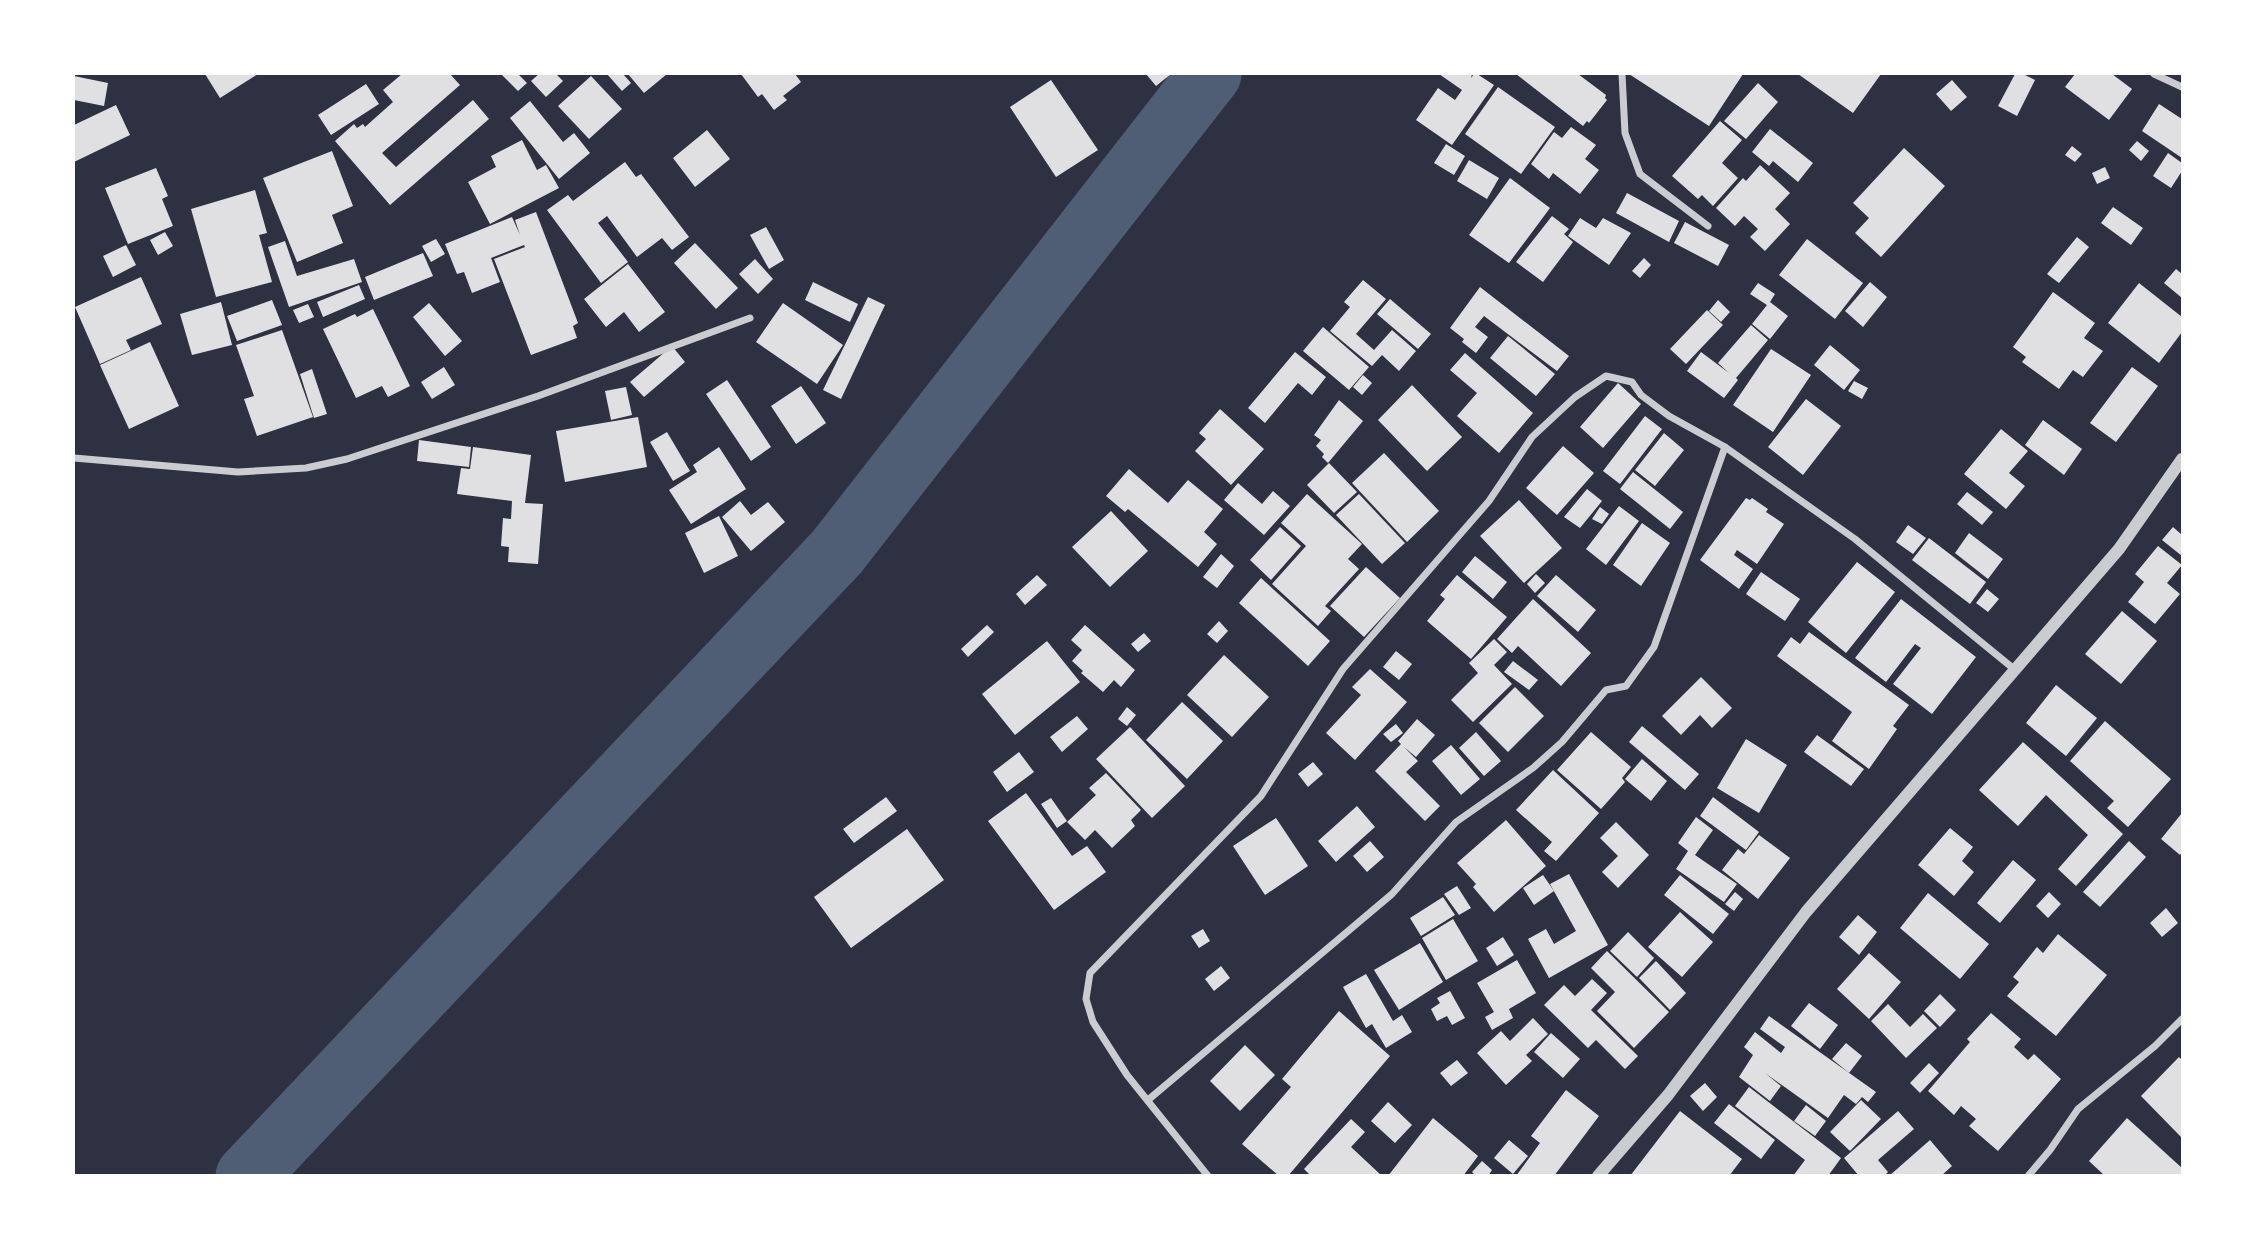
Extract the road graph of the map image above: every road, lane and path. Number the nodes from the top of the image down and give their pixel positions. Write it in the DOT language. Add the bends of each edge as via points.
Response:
graph roads {
  1 [pos="1622,74"];
  2 [pos="2154,74"];
  3 [pos="2182,87"];
  4 [pos="1708,226"];
  5 [pos="751,318"];
  6 [pos="1725,447"];
  7 [pos="74,458"];
  8 [pos="2182,459"];
  9 [pos="2014,669"];
  10 [pos="2182,1019"];
  11 [pos="1148,1100"];
  12 [pos="1208,1175"];
  13 [pos="1598,1175"];
  14 [pos="2028,1175"];
  1 -- 4 [label="street" via="1625,133 1640,174"];
  2 -- 3 [label="street"];
  5 -- 7 [label="street" via="538,396 347,459 306,468 238,472"];
  6 -- 9 [label="street" via="1854,539"];
  6 -- 11 [label="street" via="1654,646 1626,686 1606,690 1533,768 1456,822 1392,894"];
  6 -- 11 [label="street" via="1669,416 1641,396 1632,382 1606,376 1575,397 1532,438 1489,501 1343,669 1261,796 1090,973 1086,999 1093,1022"];
  8 -- 9 [label="street" via="2119,549"];
  9 -- 13 [label="street" via="1806,912 1668,1095"];
  10 -- 14 [label="street" via="2078,1109"];
  11 -- 12 [label="street"];
}
